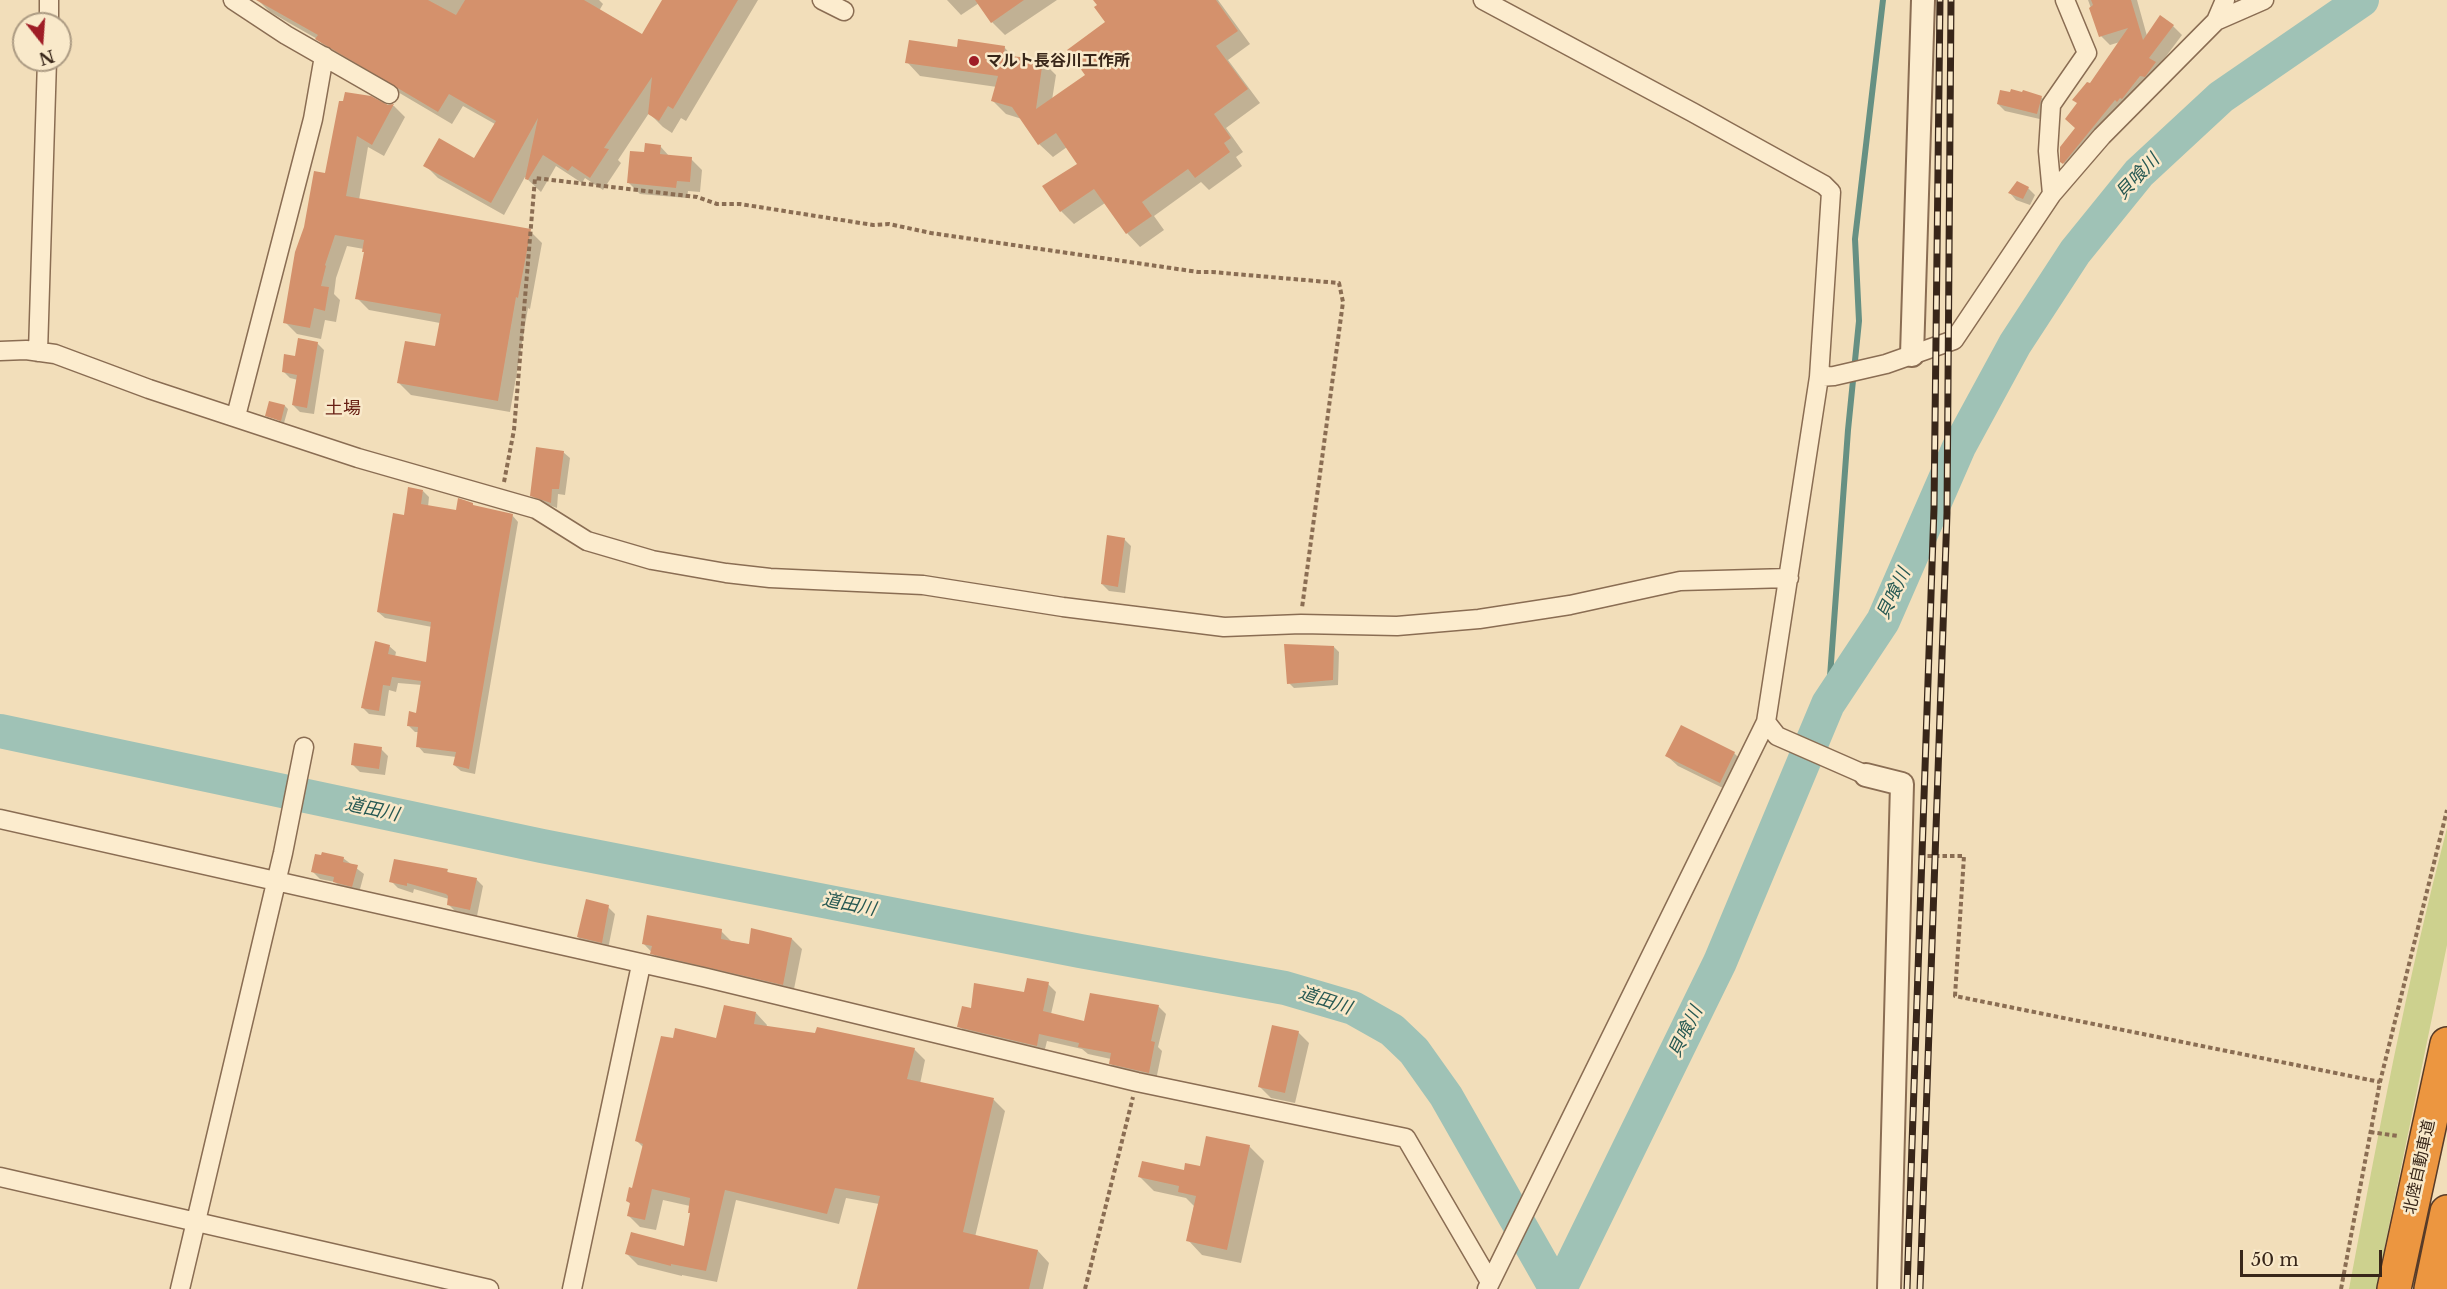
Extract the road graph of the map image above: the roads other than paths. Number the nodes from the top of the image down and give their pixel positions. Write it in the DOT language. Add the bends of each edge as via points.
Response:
graph roads {
  1 [pos="233,0"];
  2 [pos="822,0"];
  3 [pos="1483,0"];
  4 [pos="1923,0"];
  5 [pos="2066,0"];
  6 [pos="2225,0"];
  7 [pos="2264,0"];
  8 [pos="844,11"];
  9 [pos="2216,21"];
  10 [pos="324,56"];
  11 [pos="47,72"];
  12 [pos="389,94"];
  13 [pos="2052,194"];
  14 [pos="0,351"];
  15 [pos="38,352"];
  16 [pos="1912,355"];
  17 [pos="1826,376"];
  18 [pos="236,416"];
  19 [pos="1789,578"];
  20 [pos="1766,722"];
  21 [pos="304,747"];
  22 [pos="1866,775"];
  23 [pos="0,819"];
  24 [pos="276,882"];
  25 [pos="641,965"];
  26 [pos="2447,1044"];
  27 [pos="0,1177"];
  28 [pos="2447,1212"];
  29 [pos="195,1222"];
  30 [pos="1491,1281"];
  31 [pos="180,1289"];
  32 [pos="489,1289"];
  33 [pos="572,1289"];
  34 [pos="1889,1289"];
  35 [pos="2394,1289"];
  36 [pos="2431,1289"];
  1 -- 10 [label="street"];
  2 -- 8 [label="street"];
  3 -- 17 [label="street" via="1831,192"];
  4 -- 16 [label="street"];
  5 -- 13 [label="street" via="2087,53 2051,105 2048,151"];
  6 -- 9 [label="street"];
  7 -- 9 [label="street"];
  9 -- 13 [label="street" via="2102,136"];
  10 -- 12 [label="street"];
  10 -- 18 [label="street" via="313,119"];
  11 -- 15 [label="street"];
  13 -- 16 [label="street" via="1954,340"];
  14 -- 15 [label="street"];
  15 -- 18 [label="street" via="55,354"];
  16 -- 17 [label="street"];
  17 -- 19 [label="street"];
  18 -- 19 [label="street" via="358,458 536,509 587,541 652,560 770,578 923,585 1224,627 1397,626 1479,620 1680,581"];
  19 -- 20 [label="street"];
  20 -- 22 [label="street" via="1778,736"];
  20 -- 30 [label="street"];
  21 -- 24 [label="street"];
  22 -- 34 [label="street" via="1902,784"];
  23 -- 24 [label="street"];
  24 -- 25 [label="street"];
  24 -- 29 [label="street"];
  25 -- 30 [label="street" via="1137,1082 1406,1138"];
  25 -- 33 [label="street"];
  26 -- 35 [label="highway, 北陸自動車道"];
  27 -- 29 [label="street"];
  28 -- 36 [label="highway"];
  29 -- 31 [label="street"];
  29 -- 32 [label="street"];
}
